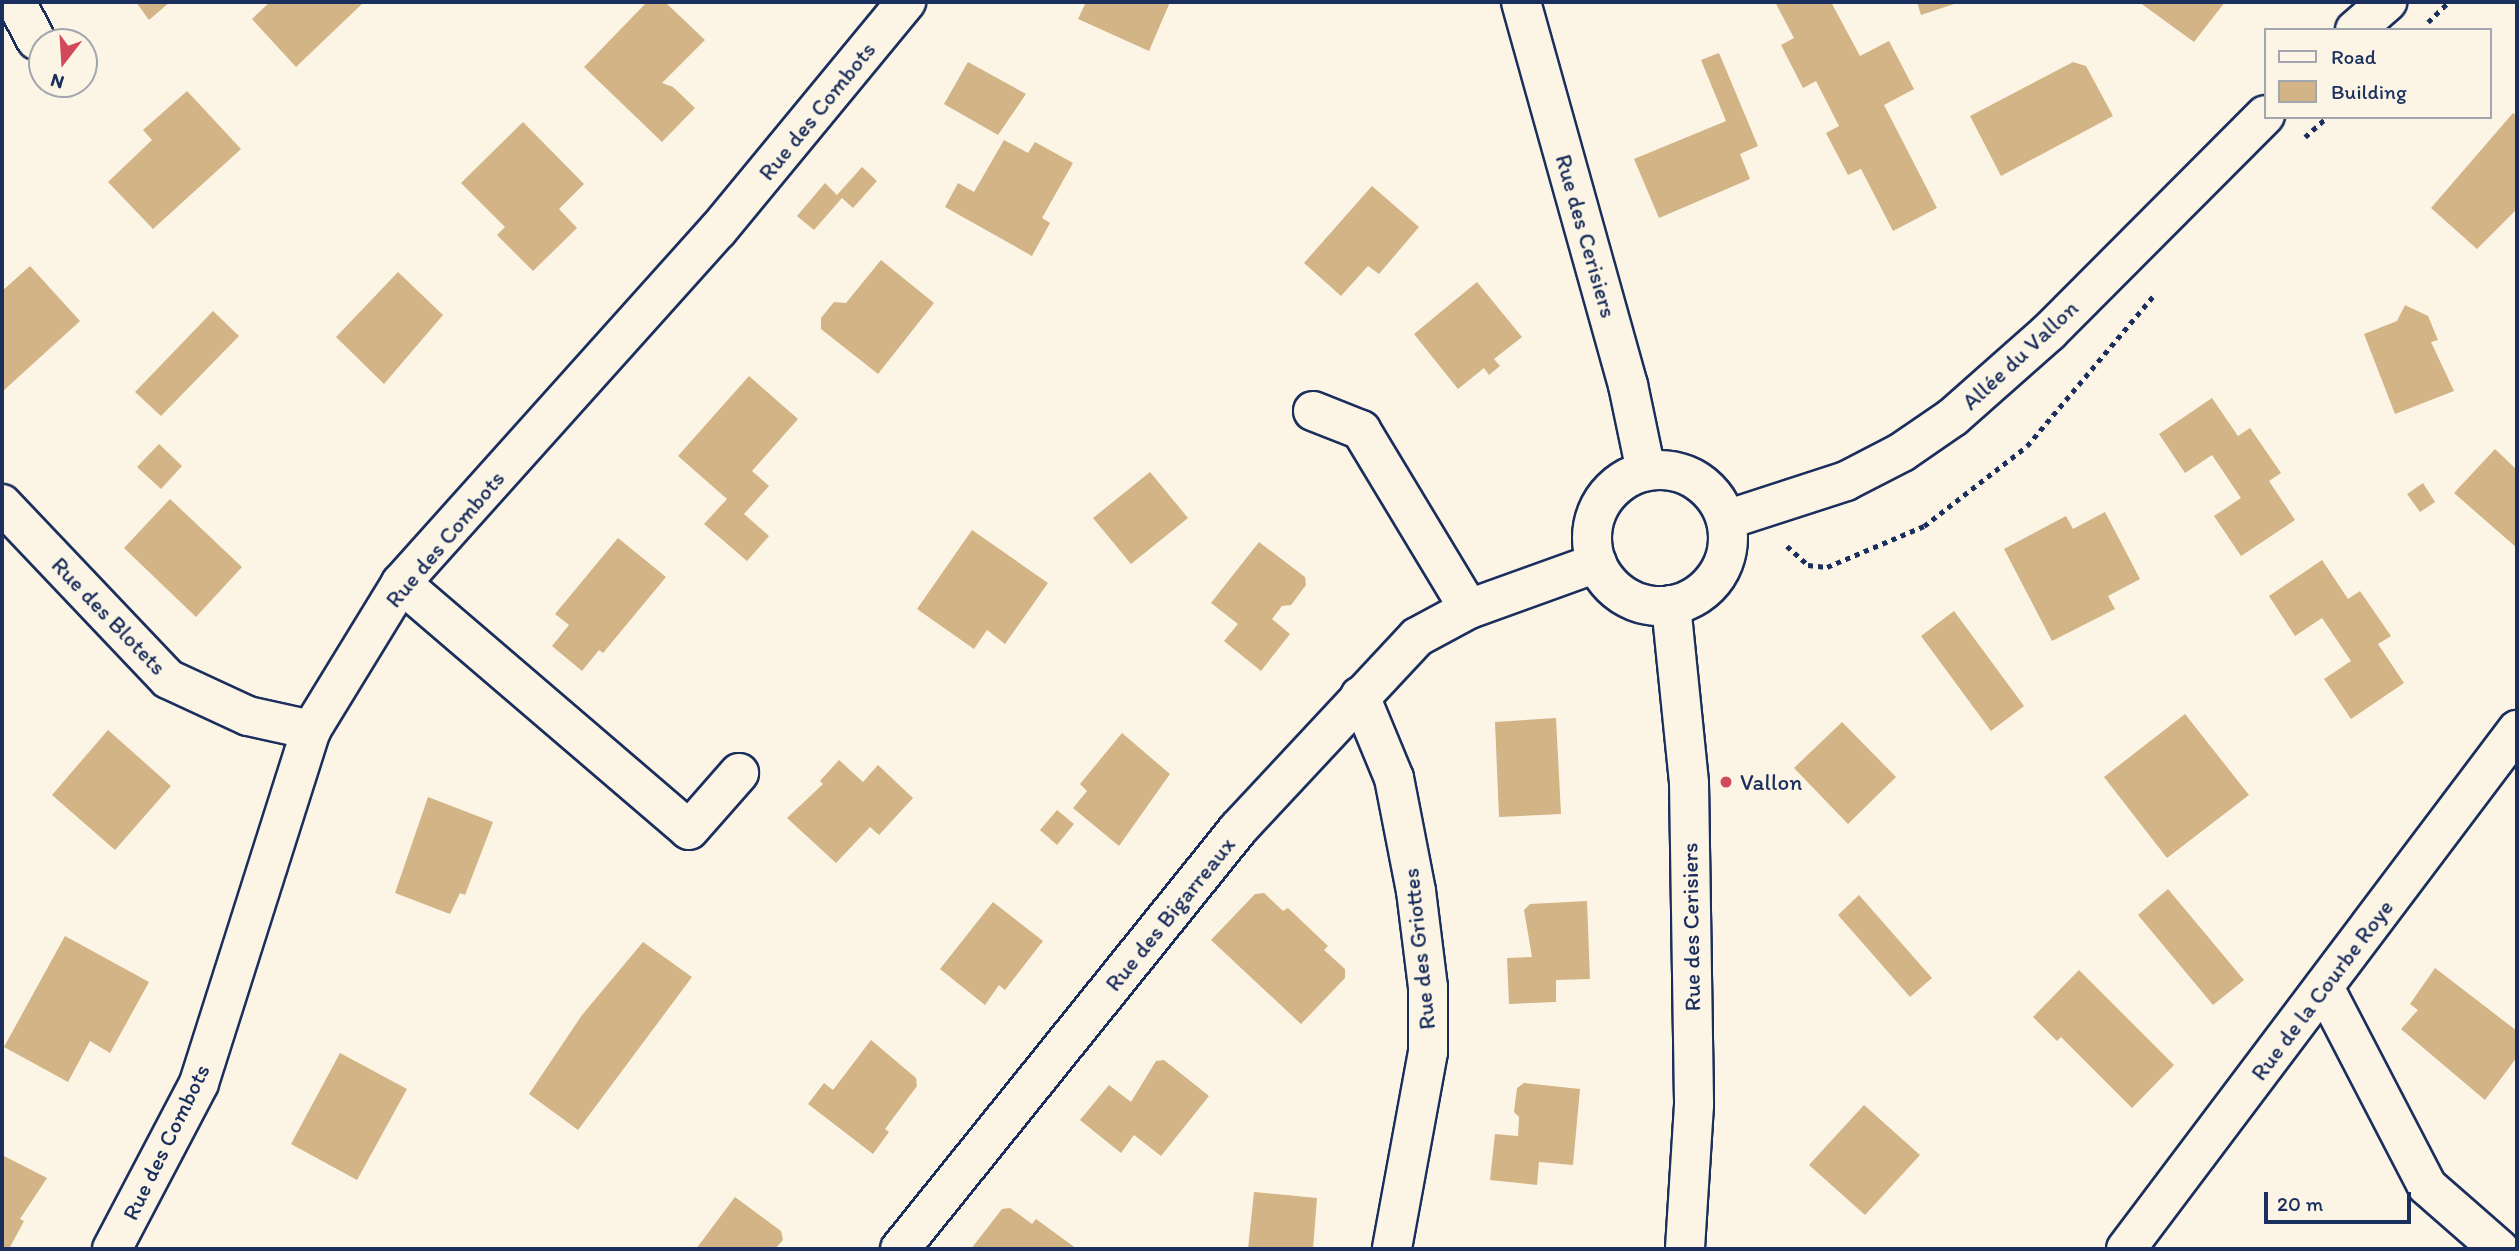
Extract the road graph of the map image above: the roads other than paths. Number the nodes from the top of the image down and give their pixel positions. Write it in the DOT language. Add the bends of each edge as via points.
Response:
graph roads {
  1 [pos="16,2"];
  2 [pos="906,2"];
  3 [pos="1521,2"];
  4 [pos="2387,2"];
  5 [pos="30,28"];
  6 [pos="2357,28"];
  7 [pos="2264,116"];
  8 [pos="1313,411"];
  9 [pos="1646,471"];
  10 [pos="2,504"];
  11 [pos="1726,520"];
  12 [pos="1597,563"];
  13 [pos="401,583"];
  14 [pos="1671,605"];
  15 [pos="1469,609"];
  16 [pos="1360,696"];
  17 [pos="311,730"];
  18 [pos="2517,730"];
  19 [pos="739,772"];
  20 [pos="2324,987"];
  21 [pos="112,1249"];
  22 [pos="900,1249"];
  23 [pos="1392,1249"];
  24 [pos="1685,1249"];
  25 [pos="2126,1249"];
  26 [pos="2499,1249"];
  1 -- 5 [label="street"];
  2 -- 13 [label="street, Rue des Combots" via="718,230"];
  3 -- 9 [label="street, Rue des Cerisiers" via="1624,372"];
  4 -- 6 [label="street"];
  7 -- 11 [label="street, Allée du Vallon" via="2049,332 1953,417 1902,452 1846,481"];
  8 -- 15 [label="street" via="1361,430"];
  9 -- 11 [label="street" via="1689,476 1712,494"];
  9 -- 12 [label="street" via="1619,483 1600,506 1591,534"];
  10 -- 17 [label="street, Rue des Blotets" via="168,679 248,716"];
  11 -- 14 [label="street" via="1728,545 1721,569 1695,597"];
  12 -- 14 [label="street" via="1609,583 1627,597 1648,606"];
  12 -- 15 [label="street, Rue des Bigarreaux"];
  13 -- 17 [label="street, Rue des Combots"];
  13 -- 19 [label="street" via="689,830"];
  14 -- 24 [label="street, Rue des Cerisiers" via="1689,796 1695,1105"];
  15 -- 16 [label="street, Rue des Bigarreaux" via="1417,637"];
  16 -- 22 [label="street, Rue des Bigarreaux" via="1238,829"];
  16 -- 23 [label="street, Rue des Griottes" via="1394,778 1416,891 1428,987 1428,1052"];
  17 -- 21 [label="street, Rue des Combots" via="199,1083"];
  18 -- 20 [label="street, Rue de la Courbe Roye"];
  20 -- 25 [label="street, Rue de la Courbe Roye"];
  20 -- 26 [label="street" via="2427,1186"];
}
